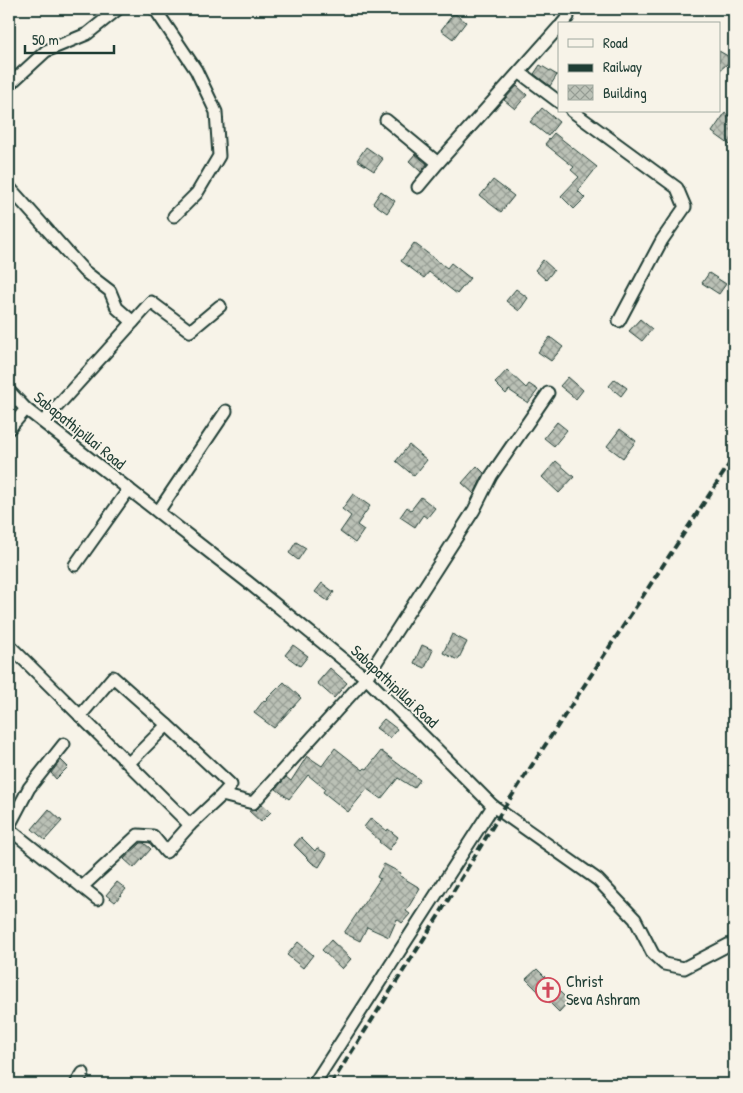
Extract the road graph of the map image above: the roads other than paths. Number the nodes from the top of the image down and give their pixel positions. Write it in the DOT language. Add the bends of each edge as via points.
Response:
graph roads {
  1 [pos="118,9"];
  2 [pos="155,9"];
  3 [pos="558,28"];
  4 [pos="519,72"];
  5 [pos="9,84"];
  6 [pos="558,101"];
  7 [pos="573,112"];
  8 [pos="386,120"];
  9 [pos="438,163"];
  10 [pos="9,187"];
  11 [pos="418,188"];
  12 [pos="174,216"];
  13 [pos="220,306"];
  14 [pos="619,321"];
  15 [pos="133,322"];
  16 [pos="9,391"];
  17 [pos="548,393"];
  18 [pos="26,409"];
  19 [pos="226,411"];
  20 [pos="43,422"];
  21 [pos="9,429"];
  22 [pos="129,489"];
  23 [pos="158,512"];
  24 [pos="75,565"];
  25 [pos="9,645"];
  26 [pos="366,678"];
  27 [pos="80,716"];
  28 [pos="167,725"];
  29 [pos="64,744"];
  30 [pos="129,763"];
  31 [pos="222,795"];
  32 [pos="493,806"];
  33 [pos="190,825"];
  34 [pos="9,828"];
  35 [pos="82,887"];
  36 [pos="97,899"];
  37 [pos="734,944"];
  38 [pos="83,1073"];
  39 [pos="76,1084"];
  40 [pos="314,1084"];
  1 -- 5 [label="street" via="87,34 46,50"];
  2 -- 12 [label="street" via="196,70 216,112 219,156 196,193"];
  3 -- 4 [label="street"];
  4 -- 6 [label="street"];
  4 -- 9 [label="street"];
  7 -- 14 [label="street" via="677,188 685,208 662,240"];
  8 -- 9 [label="street"];
  9 -- 11 [label="street"];
  10 -- 15 [label="street" via="84,271 110,291 117,308"];
  13 -- 15 [label="street" via="190,330 151,302"];
  15 -- 20 [label="street"];
  16 -- 18 [label="street, Sabapathipillai Road"];
  17 -- 26 [label="street" via="491,476 474,510"];
  18 -- 20 [label="street, Sabapathipillai Road"];
  18 -- 21 [label="street"];
  19 -- 23 [label="street"];
  20 -- 22 [label="street, Sabapathipillai Road"];
  22 -- 23 [label="street, Sabapathipillai Road"];
  22 -- 24 [label="street"];
  23 -- 26 [label="street, Sabapathipillai Road"];
  25 -- 27 [label="street"];
  26 -- 31 [label="street" via="253,803"];
  26 -- 32 [label="street, Sabapathipillai Road"];
  27 -- 28 [label="street" via="113,676"];
  27 -- 30 [label="street"];
  28 -- 30 [label="street"];
  28 -- 31 [label="street" via="231,785"];
  29 -- 34 [label="street" via="29,788"];
  30 -- 33 [label="street"];
  31 -- 33 [label="street"];
  32 -- 37 [label="street, Sabapathipillai Road" via="598,880 635,919 653,954 664,964 684,968"];
  32 -- 40 [label="street"];
  33 -- 35 [label="street" via="166,852 153,836 138,835"];
  34 -- 35 [label="street"];
  35 -- 36 [label="street"];
  38 -- 39 [label="street"];
}
